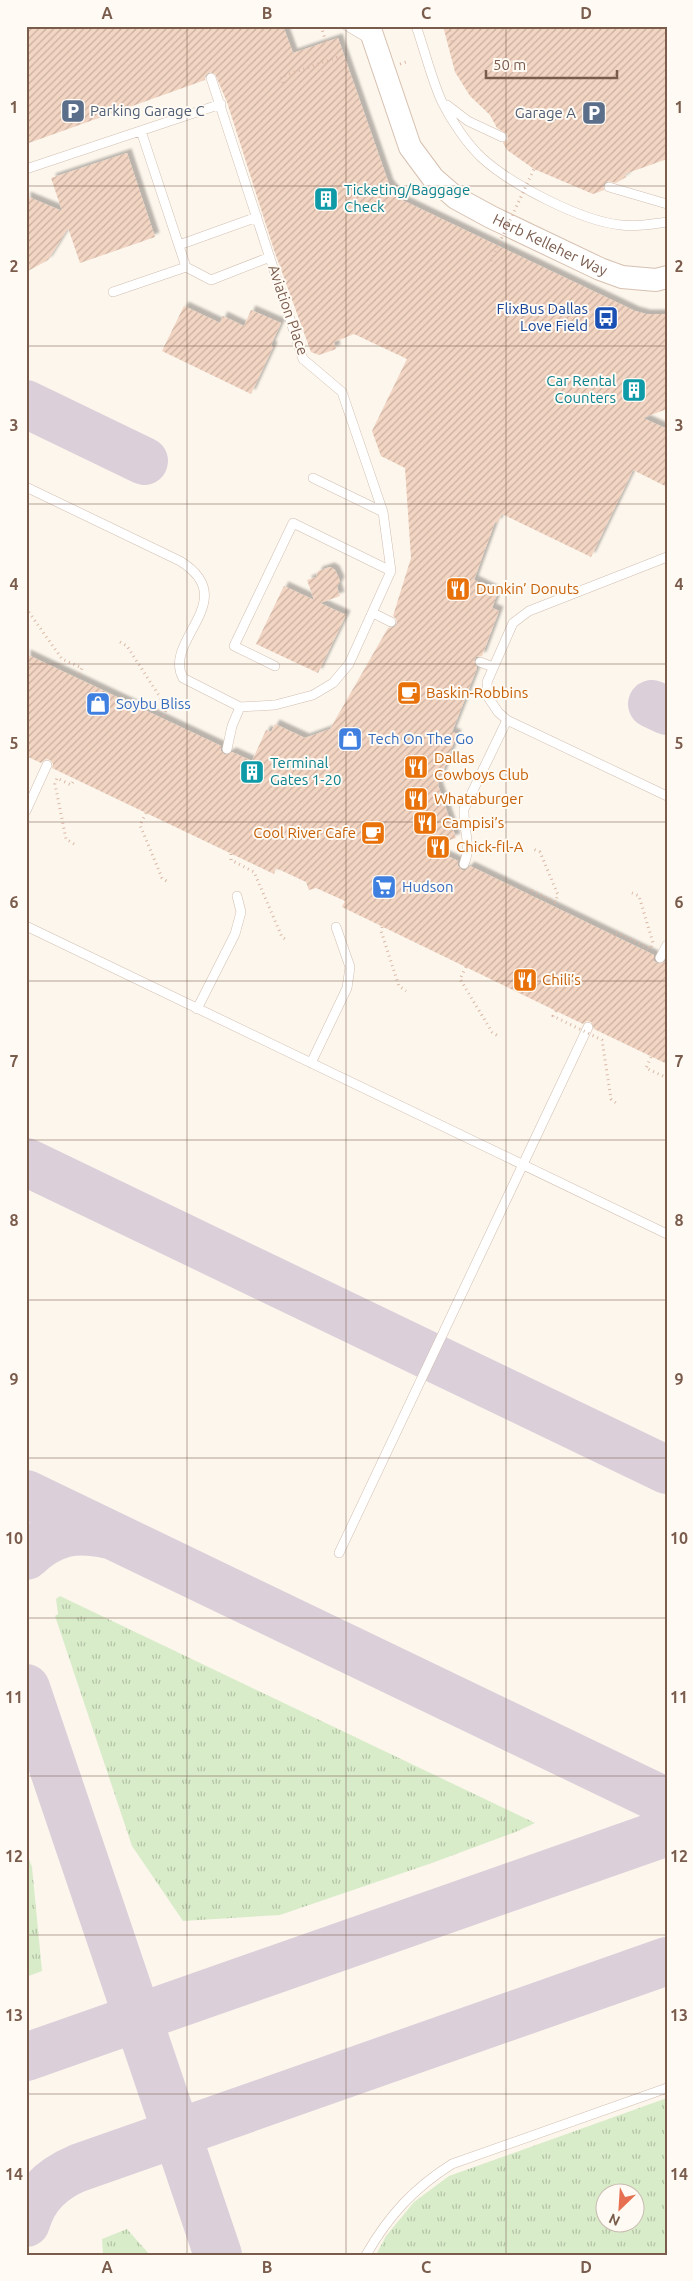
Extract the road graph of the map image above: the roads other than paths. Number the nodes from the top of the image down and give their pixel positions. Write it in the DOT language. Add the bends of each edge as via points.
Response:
graph roads {
  1 [pos="347,26"];
  2 [pos="416,26"];
  3 [pos="371,34"];
  4 [pos="211,78"];
  5 [pos="442,102"];
  6 [pos="221,104"];
  7 [pos="141,131"];
  8 [pos="502,137"];
  9 [pos="26,169"];
  10 [pos="609,187"];
  11 [pos="667,204"];
  12 [pos="258,217"];
  13 [pos="667,222"];
  14 [pos="179,245"];
  15 [pos="270,257"];
  16 [pos="186,267"];
  17 [pos="667,277"];
  18 [pos="114,292"];
  19 [pos="313,478"];
  20 [pos="26,487"];
  21 [pos="383,512"];
  22 [pos="667,557"];
  23 [pos="391,571"];
  24 [pos="373,614"];
  25 [pos="392,622"];
  26 [pos="480,662"];
  27 [pos="275,666"];
  28 [pos="493,667"];
  29 [pos="240,707"];
  30 [pos="507,720"];
  31 [pos="227,749"];
  32 [pos="47,766"];
  33 [pos="667,796"];
  34 [pos="26,811"];
  35 [pos="464,864"];
  36 [pos="237,896"];
  37 [pos="26,926"];
  38 [pos="336,927"];
  39 [pos="667,945"];
  40 [pos="660,958"];
  41 [pos="198,1009"];
  42 [pos="588,1026"];
  43 [pos="311,1063"];
  44 [pos="524,1166"];
  45 [pos="667,1234"];
  46 [pos="339,1553"];
  47 [pos="667,2088"];
  48 [pos="366,2255"];
  1 -- 3 [label="lane"];
  2 -- 5 [label="lane"];
  3 -- 17 [label="main road, Herb Kelleher Way" via="410,148 433,178 456,198 600,269 622,277 656,280"];
  4 -- 6 [label="lane, Aviation Place"];
  5 -- 8 [label="lane" via="468,121"];
  5 -- 13 [label="lane" via="481,157 505,176 541,196 587,217 621,225"];
  6 -- 7 [label="lane"];
  6 -- 12 [label="lane, Aviation Place"];
  7 -- 9 [label="lane"];
  7 -- 14 [label="lane"];
  10 -- 11 [label="lane"];
  12 -- 14 [label="lane"];
  12 -- 15 [label="lane, Aviation Place"];
  14 -- 16 [label="lane"];
  15 -- 16 [label="lane" via="211,280"];
  15 -- 21 [label="lane, Aviation Place" via="304,359 342,392"];
  16 -- 18 [label="lane"];
  19 -- 21 [label="lane"];
  20 -- 29 [label="lane" via="194,570 203,583 204,600 200,616 181,654 179,670 183,678"];
  21 -- 23 [label="lane, Aviation Place"];
  22 -- 28 [label="lane" via="529,611 513,623"];
  23 -- 24 [label="lane"];
  23 -- 27 [label="lane" via="293,523 234,646"];
  24 -- 25 [label="lane"];
  24 -- 29 [label="lane" via="349,664 333,683 313,694 274,705"];
  26 -- 28 [label="lane"];
  28 -- 30 [label="lane" via="486,682 488,697"];
  29 -- 31 [label="lane"];
  30 -- 33 [label="lane"];
  30 -- 35 [label="lane" via="464,809 463,824 469,842"];
  32 -- 34 [label="lane"];
  36 -- 41 [label="lane" via="241,912 235,934"];
  37 -- 41 [label="lane"];
  38 -- 43 [label="lane" via="350,967 347,988"];
  39 -- 40 [label="lane"];
  41 -- 43 [label="lane"];
  42 -- 44 [label="lane"];
  43 -- 44 [label="lane"];
  44 -- 45 [label="lane"];
  44 -- 46 [label="lane"];
  47 -- 48 [label="lane" via="452,2164 426,2180 398,2208"];
}
